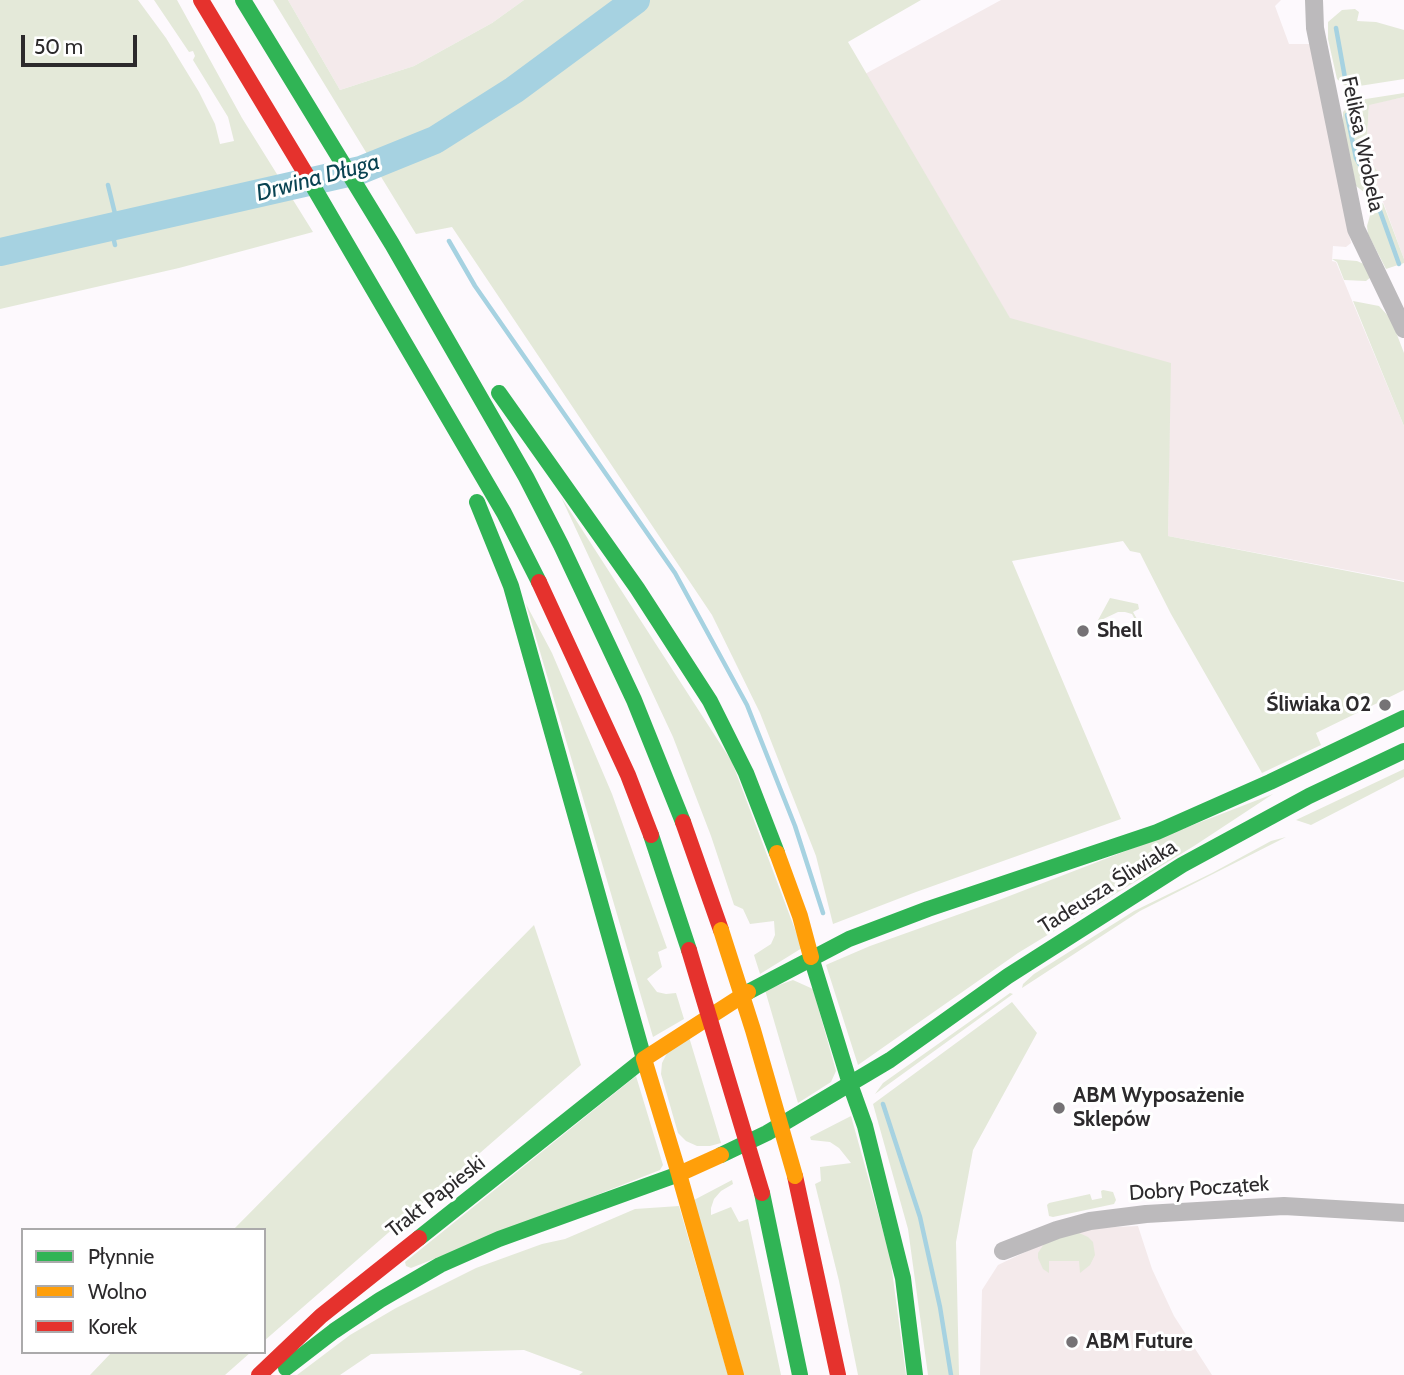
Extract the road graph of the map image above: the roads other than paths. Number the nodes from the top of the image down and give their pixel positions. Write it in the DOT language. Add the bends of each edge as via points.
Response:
graph roads {
  1 [pos="201,0"];
  2 [pos="243,0"];
  3 [pos="1314,0"];
  4 [pos="392,244"];
  5 [pos="1404,329"];
  6 [pos="406,341"];
  7 [pos="1404,718"];
  8 [pos="1404,751"];
  9 [pos="811,957"];
  10 [pos="644,1059"];
  11 [pos="850,1084"];
  12 [pos="679,1174"];
  13 [pos="1404,1213"];
  14 [pos="1003,1251"];
  15 [pos="259,1375"];
  16 [pos="278,1375"];
  17 [pos="736,1375"];
  18 [pos="800,1375"];
  19 [pos="838,1375"];
  20 [pos="915,1375"];
  1 -- 6 [label="main road"];
  2 -- 4 [label="main road"];
  3 -- 5 [label="street, Feliksa Wrobela" via="1315,28 1356,229"];
  4 -- 9 [label="main road" via="637,588 710,701 761,810"];
  4 -- 19 [label="main road, bridge" via="526,477 605,635 683,822 753,1030 795,1176"];
  6 -- 10 [label="main road" via="511,586"];
  6 -- 18 [label="main road, bridge" via="504,513 628,775 689,950 761,1193"];
  7 -- 9 [label="main road, Tadeusza Śliwiaka" via="1157,832 928,909"];
  8 -- 11 [label="main road, Tadeusza Śliwiaka" via="1309,796 1150,885"];
  9 -- 10 [label="main road, Tadeusza Śliwiaka"];
  9 -- 11 [label="main road"];
  10 -- 12 [label="main road"];
  10 -- 15 [label="main road, Trakt Papieski" via="321,1316"];
  11 -- 12 [label="main road, Tadeusza Śliwiaka" via="767,1133"];
  11 -- 20 [label="main road" via="903,1278"];
  12 -- 16 [label="main road" via="440,1265 334,1331"];
  12 -- 17 [label="main road"];
  13 -- 14 [label="street, Dobry Początek" via="1284,1206 1146,1214 1090,1221"];
}
